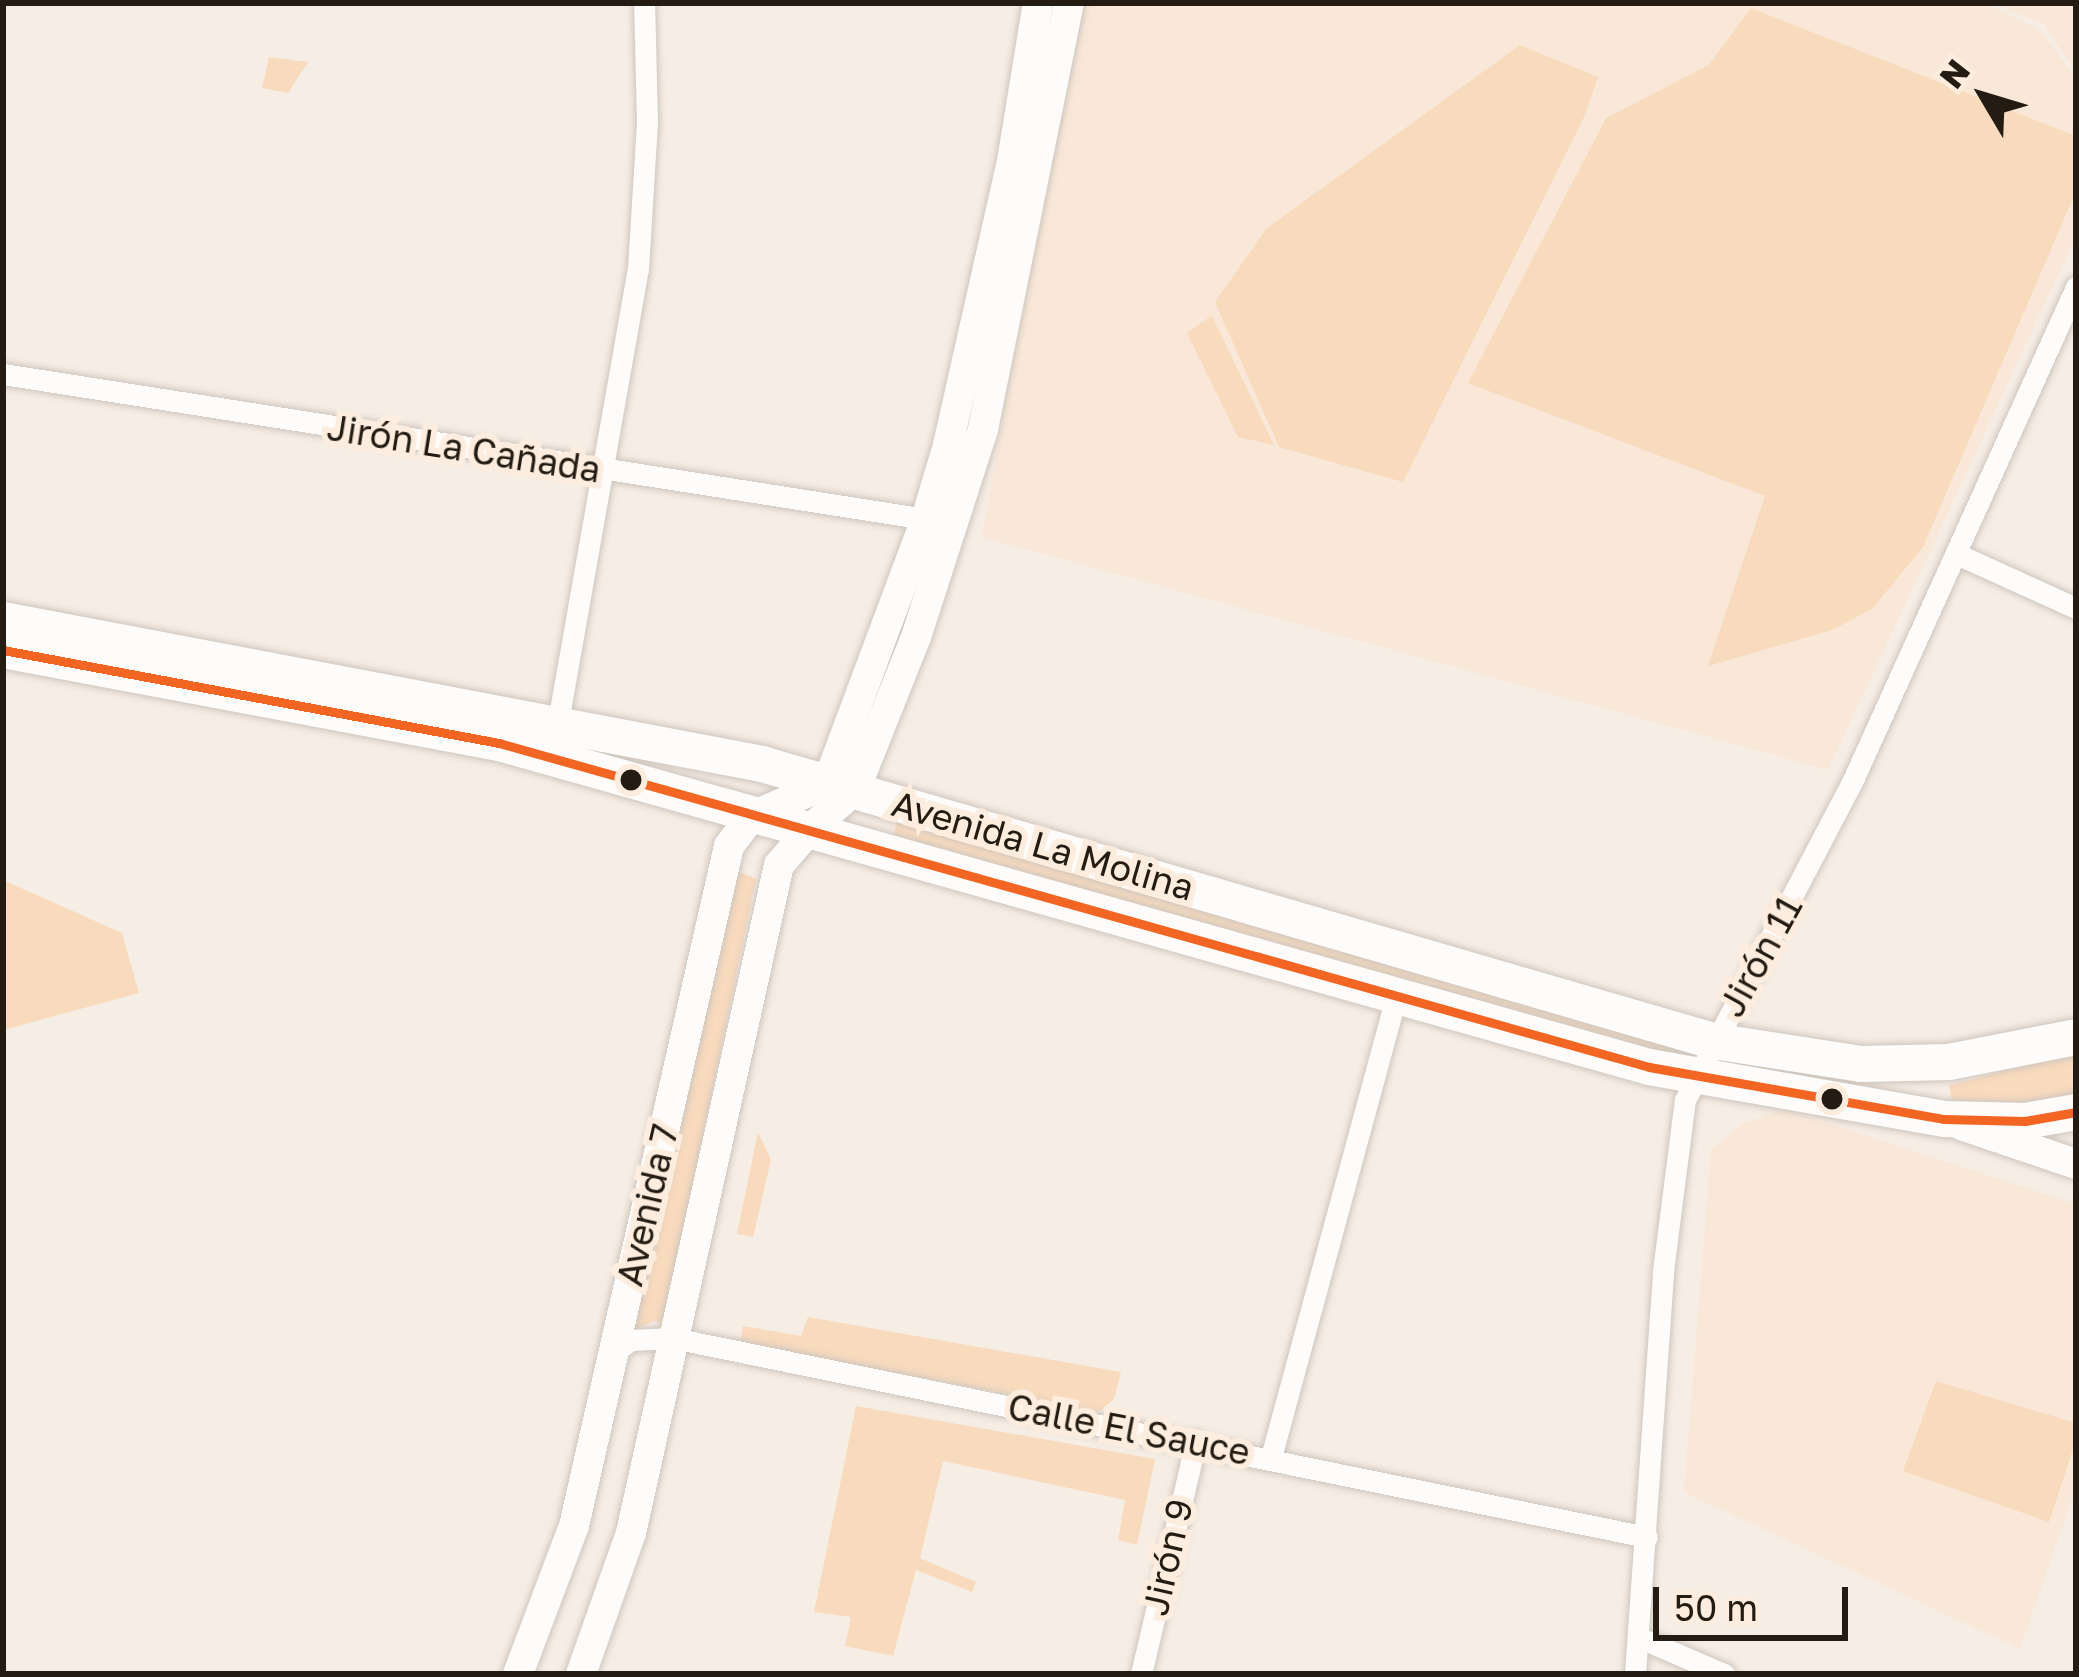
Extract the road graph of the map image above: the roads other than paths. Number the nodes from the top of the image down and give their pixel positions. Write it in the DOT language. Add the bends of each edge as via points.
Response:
graph roads {
  1 [pos="644,3"];
  2 [pos="1038,3"];
  3 [pos="1069,3"];
  4 [pos="2076,287"];
  5 [pos="3,374"];
  6 [pos="602,471"];
  7 [pos="926,519"];
  8 [pos="1959,555"];
  9 [pos="2076,608"];
  10 [pos="3,620"];
  11 [pos="3,650"];
  12 [pos="554,742"];
  13 [pos="841,787"];
  14 [pos="752,816"];
  15 [pos="810,829"];
  16 [pos="1396,998"];
  17 [pos="2076,1037"];
  18 [pos="1713,1041"];
  19 [pos="1695,1077"];
  20 [pos="2076,1112"];
  21 [pos="1944,1120"];
  22 [pos="2076,1165"];
  23 [pos="673,1338"];
  24 [pos="614,1353"];
  25 [pos="1196,1441"];
  26 [pos="1271,1457"];
  27 [pos="1647,1537"];
  28 [pos="1638,1637"];
  29 [pos="518,1674"];
  30 [pos="581,1674"];
  31 [pos="1141,1674"];
  32 [pos="1635,1674"];
  33 [pos="1724,1674"];
  1 -- 6 [label="street" via="638,269"];
  2 -- 7 [label="main road" via="1012,161"];
  3 -- 13 [label="main road" via="983,429 916,637"];
  4 -- 8 [label="street, Jirón 11"];
  5 -- 6 [label="street, Jirón La Cañada"];
  6 -- 7 [label="street, Jirón La Cañada"];
  6 -- 12 [label="street"];
  7 -- 13 [label="main road"];
  8 -- 9 [label="street"];
  8 -- 18 [label="street, Jirón 11" via="1828,832"];
  10 -- 12 [label="main road, Avenida La Molina"];
  11 -- 12 [label="main road, Avenida La Molina" via="499,743"];
  12 -- 13 [label="main road, Avenida La Molina" via="763,764"];
  12 -- 14 [label="main road, Avenida La Molina"];
  13 -- 14 [label="main road"];
  13 -- 15 [label="main road, Avenida 7"];
  13 -- 18 [label="main road, Avenida La Molina"];
  14 -- 15 [label="main road, Avenida La Molina"];
  14 -- 24 [label="main road, Avenida 7" via="729,846"];
  15 -- 16 [label="main road, Avenida La Molina"];
  15 -- 23 [label="main road, Avenida 7" via="779,865"];
  16 -- 19 [label="main road, Avenida La Molina"];
  16 -- 26 [label="street"];
  17 -- 18 [label="main road, Avenida La Molina" via="1949,1062 1861,1064"];
  18 -- 19 [label="street, Jirón 11"];
  19 -- 21 [label="main road, Avenida La Molina"];
  19 -- 27 [label="street, Jirón 11" via="1679,1129 1663,1271"];
  20 -- 21 [label="main road, Avenida La Molina"];
  21 -- 22 [label="main road"];
  23 -- 24 [label="street, Calle El Sauce" via="631,1340"];
  23 -- 25 [label="street, Calle El Sauce"];
  23 -- 30 [label="main road, Avenida 7" via="631,1534"];
  24 -- 29 [label="main road, Avenida 7" via="574,1526"];
  25 -- 26 [label="street, Calle El Sauce"];
  25 -- 31 [label="street, Jirón 9"];
  26 -- 27 [label="street, Calle El Sauce"];
  27 -- 28 [label="street, Jirón 11"];
  28 -- 32 [label="street, Jirón 11"];
  28 -- 33 [label="street"];
}
